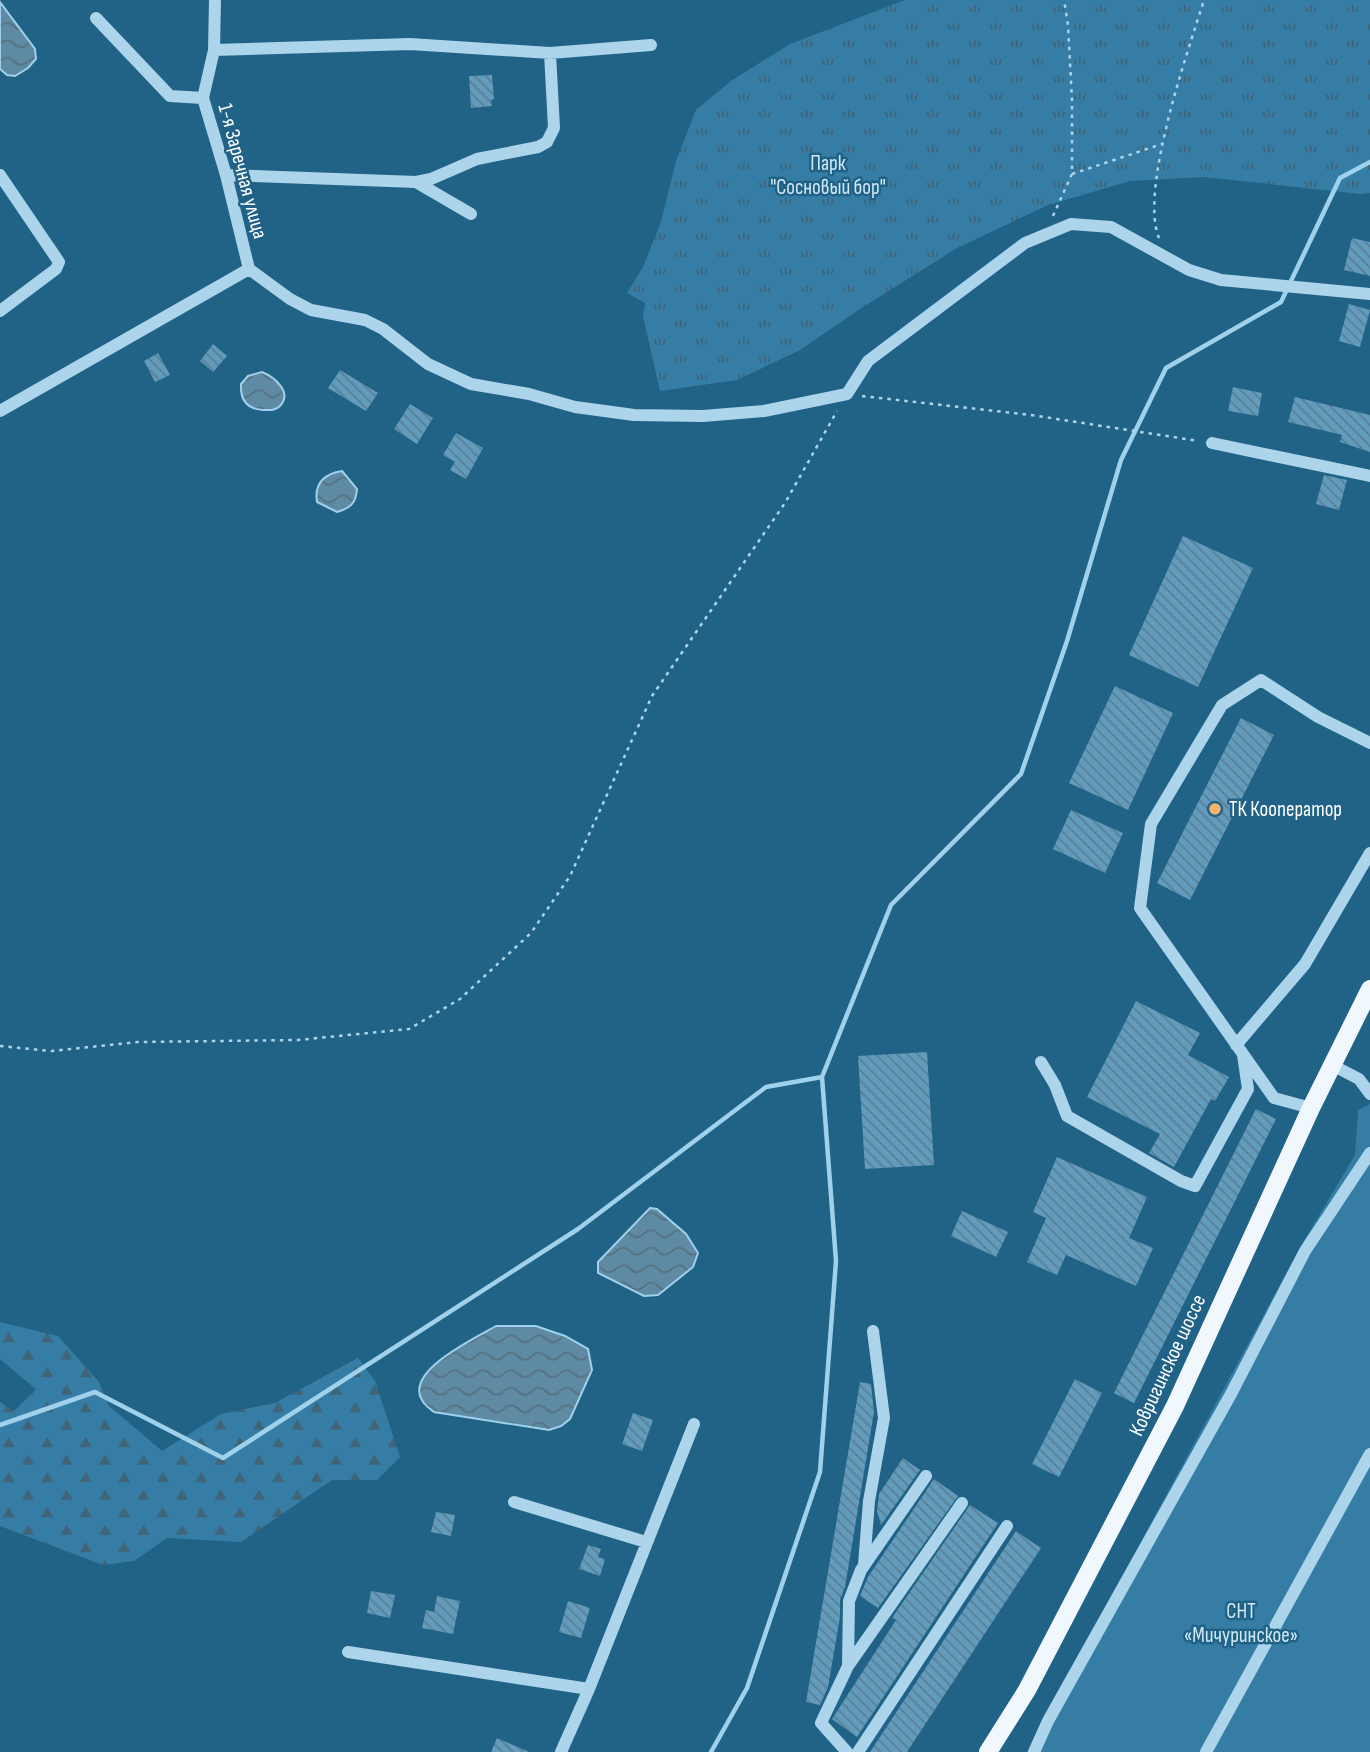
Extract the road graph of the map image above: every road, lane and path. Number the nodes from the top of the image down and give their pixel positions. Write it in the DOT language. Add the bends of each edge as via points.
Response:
graph roads {
  1 [pos="215,0"];
  2 [pos="1064,0"];
  3 [pos="1204,0"];
  4 [pos="96,18"];
  5 [pos="652,45"];
  6 [pos="214,50"];
  7 [pos="550,53"];
  8 [pos="204,98"];
  9 [pos="1164,143"];
  10 [pos="226,174"];
  11 [pos="1072,174"];
  12 [pos="0,175"];
  13 [pos="416,182"];
  14 [pos="471,215"];
  15 [pos="1044,235"];
  16 [pos="1177,263"];
  17 [pos="249,269"];
  18 [pos="1370,294"];
  19 [pos="0,311"];
  20 [pos="847,394"];
  21 [pos="0,411"];
  22 [pos="1212,443"];
  23 [pos="1370,476"];
  24 [pos="1370,743"];
  25 [pos="1370,853"];
  26 [pos="1370,989"];
  27 [pos="0,1046"];
  28 [pos="1239,1048"];
  29 [pos="1041,1062"];
  30 [pos="1332,1065"];
  31 [pos="1370,1094"];
  32 [pos="1311,1108"];
  33 [pos="1370,1153"];
  34 [pos="873,1331"];
  35 [pos="694,1424"];
  36 [pos="1370,1454"];
  37 [pos="926,1476"];
  38 [pos="514,1502"];
  39 [pos="962,1503"];
  40 [pos="1007,1526"];
  41 [pos="646,1542"];
  42 [pos="864,1565"];
  43 [pos="348,1652"];
  44 [pos="848,1666"];
  45 [pos="589,1689"];
  46 [pos="561,1752"];
  47 [pos="846,1752"];
  48 [pos="858,1752"];
  49 [pos="988,1752"];
  50 [pos="1034,1752"];
  51 [pos="1206,1752"];
  1 -- 6 [label="street, 1-я Заречная улица"];
  2 -- 11 [label="path"];
  3 -- 9 [label="path"];
  4 -- 8 [label="street" via="170,96"];
  5 -- 7 [label="street"];
  6 -- 7 [label="street" via="410,44"];
  6 -- 8 [label="street, 1-я Заречная улица"];
  7 -- 13 [label="street" via="554,128 548,142 477,159"];
  8 -- 10 [label="street, 1-я Заречная улица"];
  9 -- 11 [label="path"];
  9 -- 16 [label="path" via="1154,198 1157,235"];
  10 -- 13 [label="street"];
  10 -- 17 [label="street, 1-я Заречная улица"];
  11 -- 15 [label="path"];
  12 -- 19 [label="street" via="59,262"];
  13 -- 14 [label="street"];
  15 -- 16 [label="street" via="1071,224 1111,227"];
  15 -- 20 [label="street" via="1025,243 868,361"];
  16 -- 18 [label="street" via="1222,280"];
  17 -- 20 [label="street" via="311,310 365,320 383,329 428,364 471,384 575,407 634,415 703,416 764,411"];
  17 -- 21 [label="street"];
  20 -- 22 [label="path" via="1031,415"];
  20 -- 27 [label="path" via="785,503 652,696 570,876 531,933 460,999 409,1029 298,1040 138,1042 51,1051"];
  22 -- 23 [label="street"];
  24 -- 28 [label="street" via="1318,717 1261,680 1222,705 1152,824 1140,908"];
  25 -- 28 [label="street" via="1305,964"];
  26 -- 30 [label="main road, Ковригинское шоссе"];
  28 -- 29 [label="street" via="1248,1089 1195,1186 1067,1116"];
  28 -- 32 [label="street" via="1274,1098"];
  30 -- 31 [label="street" via="1359,1079"];
  30 -- 32 [label="main road, Ковригинское шоссе"];
  32 -- 49 [label="main road, Ковригинское шоссе" via="1175,1406 1027,1690"];
  33 -- 50 [label="street" via="1305,1251"];
  34 -- 42 [label="street" via="884,1418 869,1501"];
  35 -- 41 [label="street"];
  36 -- 51 [label="street"];
  37 -- 42 [label="street"];
  38 -- 41 [label="street"];
  39 -- 44 [label="street"];
  40 -- 48 [label="street"];
  41 -- 45 [label="street"];
  42 -- 44 [label="street" via="849,1601"];
  43 -- 45 [label="street"];
  44 -- 47 [label="street" via="821,1723"];
  45 -- 46 [label="street"];
}
